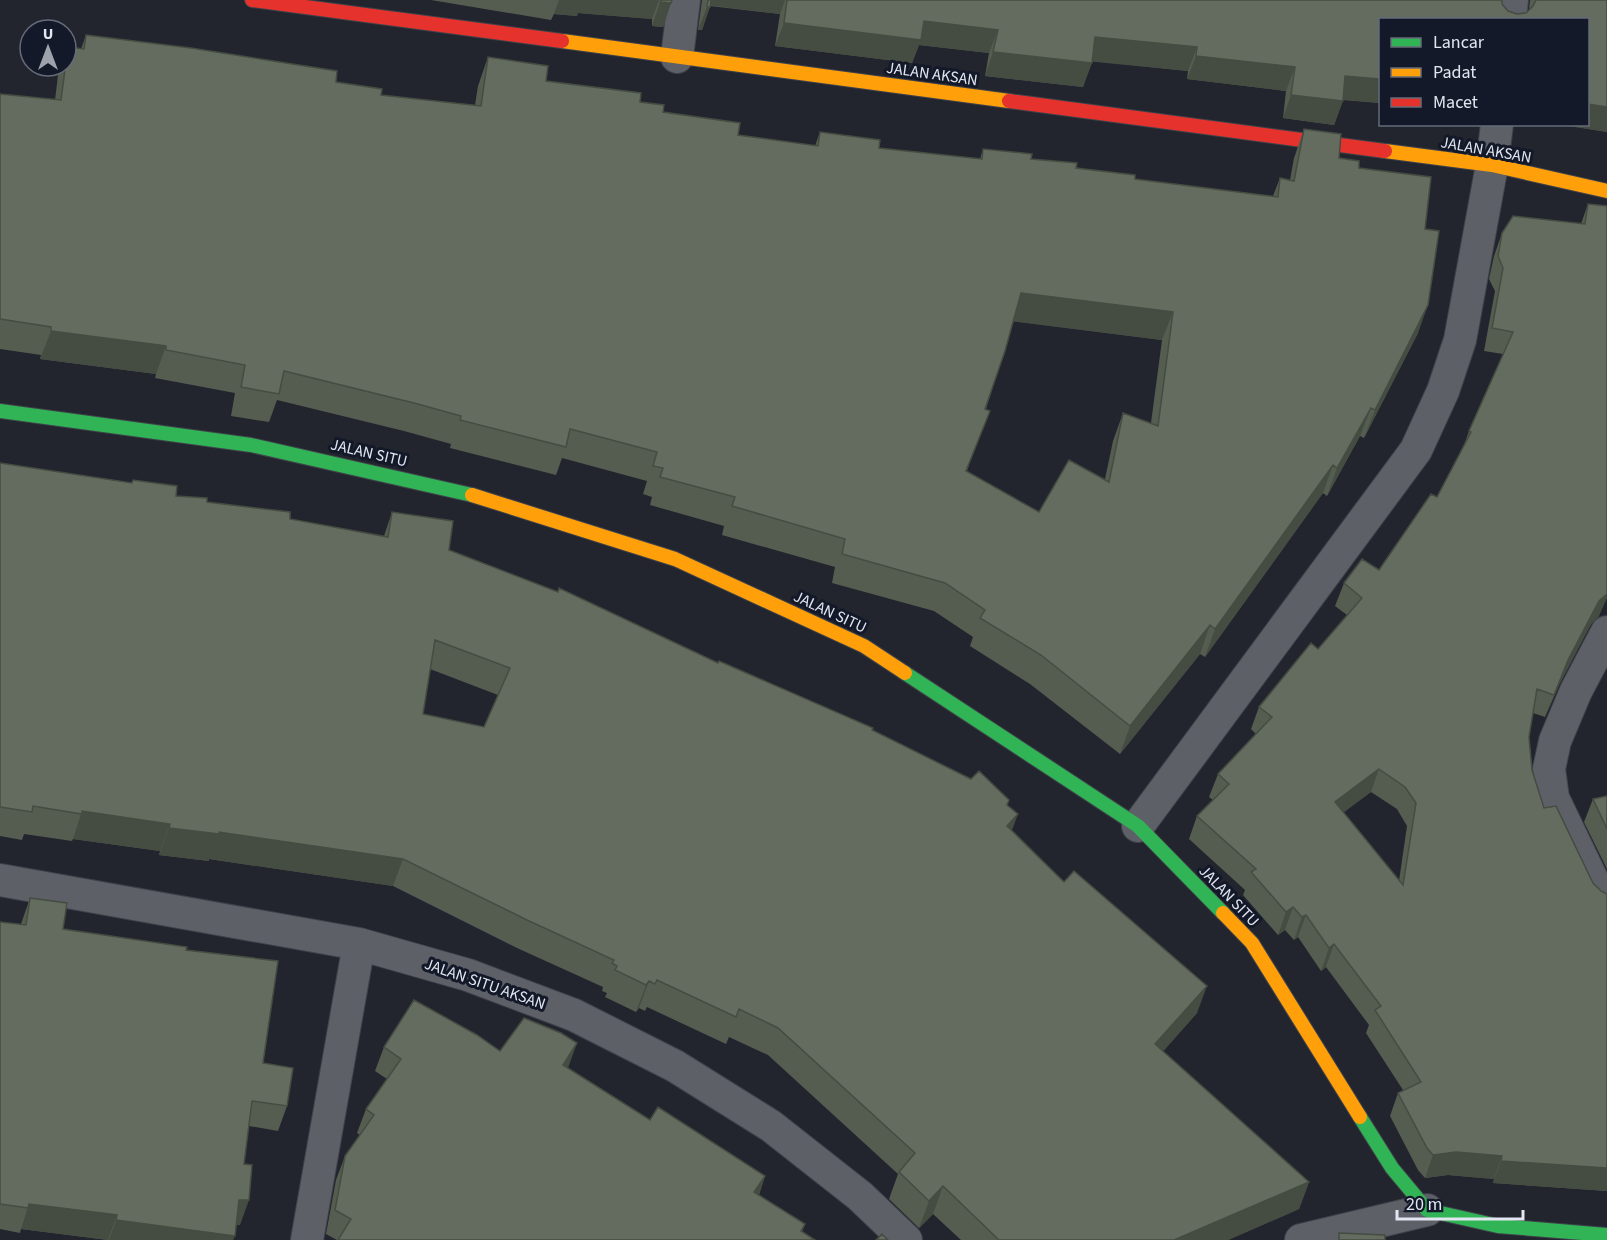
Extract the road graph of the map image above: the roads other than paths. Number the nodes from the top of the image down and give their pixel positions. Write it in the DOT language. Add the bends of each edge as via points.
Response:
graph roads {
  1 [pos="252,0"];
  2 [pos="684,0"];
  3 [pos="1512,0"];
  4 [pos="1510,18"];
  5 [pos="677,57"];
  6 [pos="1497,126"];
  7 [pos="1492,165"];
  8 [pos="1607,191"];
  9 [pos="0,411"];
  10 [pos="1607,632"];
  11 [pos="1138,826"];
  12 [pos="0,880"];
  13 [pos="1607,901"];
  14 [pos="359,944"];
  15 [pos="1427,1210"];
  16 [pos="1607,1235"];
  17 [pos="307,1240"];
  18 [pos="906,1240"];
  19 [pos="1300,1240"];
  1 -- 5 [label="street, JALAN AKSAN"];
  2 -- 5 [label="street"];
  3 -- 4 [label="street"];
  5 -- 7 [label="street, JALAN AKSAN"];
  6 -- 7 [label="street"];
  7 -- 8 [label="street, JALAN AKSAN"];
  7 -- 11 [label="street" via="1460,340 1443,391 1416,450"];
  9 -- 11 [label="street, JALAN SITU" via="251,445 350,465 472,495 675,559 864,646"];
  10 -- 13 [label="street" via="1571,701 1549,769 1553,798 1601,898"];
  11 -- 15 [label="street, JALAN SITU" via="1252,943 1392,1168"];
  12 -- 14 [label="street, JALAN SITU AKSAN"];
  14 -- 17 [label="street"];
  14 -- 18 [label="street, JALAN SITU AKSAN" via="468,975 564,1011 675,1066 771,1126 860,1196"];
  15 -- 16 [label="street" via="1498,1226"];
  15 -- 19 [label="street"];
}
